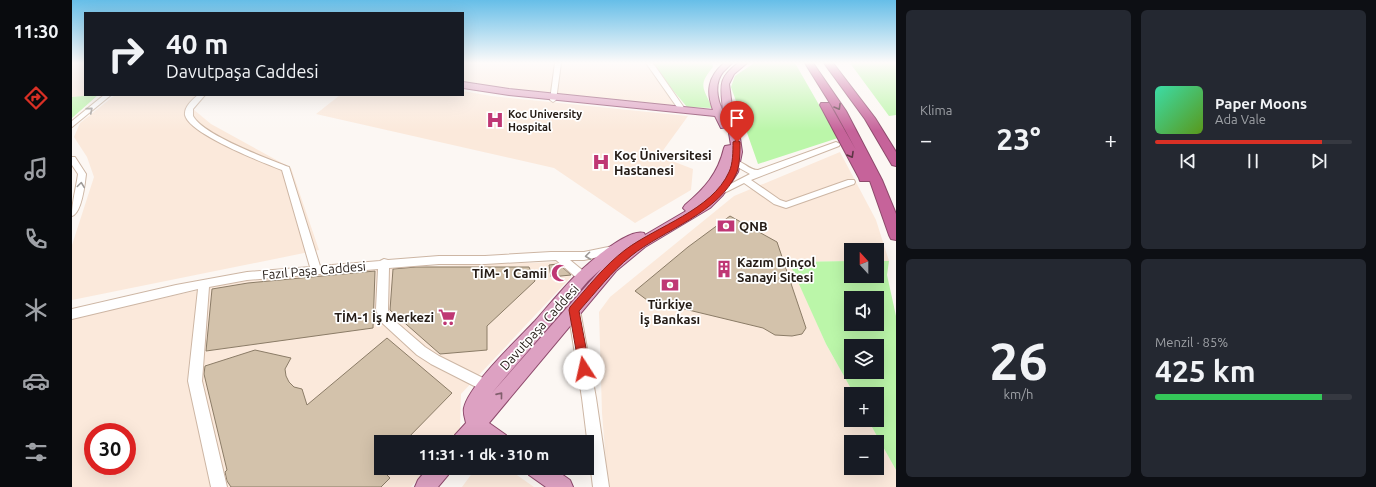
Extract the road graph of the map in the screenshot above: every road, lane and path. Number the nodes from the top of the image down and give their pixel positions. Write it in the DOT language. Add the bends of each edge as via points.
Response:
graph roads {
  1 [pos="555,86"];
  2 [pos="666,86"];
  3 [pos="712,86"];
  4 [pos="724,86"];
  5 [pos="813,86"];
  6 [pos="824,86"];
  7 [pos="845,86"];
  8 [pos="854,86"];
  9 [pos="464,87"];
  10 [pos="107,96"];
  11 [pos="201,96"];
  12 [pos="553,98"];
  13 [pos="681,108"];
  14 [pos="724,115"];
  15 [pos="72,125"];
  16 [pos="882,137"];
  17 [pos="836,144"];
  18 [pos="72,159"];
  19 [pos="735,162"];
  20 [pos="896,162"];
  21 [pos="759,173"];
  22 [pos="745,180"];
  23 [pos="851,182"];
  24 [pos="719,192"];
  25 [pos="72,213"];
  26 [pos="895,231"];
  27 [pos="615,250"];
  28 [pos="560,257"];
  29 [pos="384,263"];
  30 [pos="316,270"];
  31 [pos="584,277"];
  32 [pos="204,284"];
  33 [pos="574,310"];
  34 [pos="72,314"];
  35 [pos="536,355"];
  36 [pos="486,386"];
  37 [pos="476,425"];
  38 [pos="468,435"];
  39 [pos="490,435"];
  40 [pos="435,475"];
  41 [pos="546,475"];
  42 [pos="219,487"];
  43 [pos="425,487"];
  44 [pos="563,487"];
  45 [pos="601,487"];
  1 -- 12 [label="street"];
  2 -- 13 [label="street"];
  3 -- 14 [label="main road, Davutpaşa Caddesi"];
  4 -- 14 [label="main road, Davutpaşa Caddesi"];
  5 -- 26 [label="highway, one-way" via="874,198"];
  6 -- 26 [label="highway, one-way" via="857,142"];
  7 -- 16 [label="highway"];
  8 -- 16 [label="highway" via="880,122 883,128"];
  9 -- 12 [label="main road" via="507,95"];
  15 -- 10 [label="street, one-way"];
  11 -- 30 [label="street" via="190,105 188,113 191,121 210,134 286,169"];
  12 -- 13 [label="main road"];
  12 -- 14 [label="main road"];
  13 -- 14 [label="main road"];
  14 -- 19 [label="main road, Davutpaşa Caddesi" via="737,142"];
  14 -- 27 [label="main road, Davutpaşa Caddesi" via="729,145 727,160 716,182 686,210"];
  16 -- 20 [label="highway"];
  17 -- 21 [label="street"];
  25 -- 18 [label="street, one-way" via="80,191 82,174"];
  19 -- 21 [label="street" via="748,171"];
  19 -- 24 [label="main road, Davutpaşa Caddesi" via="733,172"];
  21 -- 22 [label="street"];
  22 -- 23 [label="street" via="777,202 786,205"];
  22 -- 24 [label="street"];
  24 -- 33 [label="main road, Davutpaşa Caddesi" via="706,205 640,244 611,267"];
  27 -- 28 [label="street, Fazıl Paşa Caddesi, one-way" via="584,256"];
  27 -- 31 [label="main road, Davutpaşa Caddesi"];
  28 -- 29 [label="street, Fazıl Paşa Caddesi"];
  28 -- 31 [label="street"];
  29 -- 30 [label="street, Fazıl Paşa Caddesi"];
  29 -- 36 [label="street" via="384,318 421,351"];
  30 -- 32 [label="street, Fazıl Paşa Caddesi" via="247,276"];
  31 -- 35 [label="main road" via="574,297 540,338"];
  31 -- 36 [label="main road, Davutpaşa Caddesi"];
  32 -- 34 [label="street, Fazıl Paşa Caddesi"];
  32 -- 42 [label="street" via="195,381"];
  33 -- 35 [label="main road, Davutpaşa Caddesi"];
  33 -- 45 [label="street"];
  37 -- 35 [label="main road, Davutpaşa Caddesi, one-way"];
  36 -- 37 [label="main road, Davutpaşa Caddesi" via="473,408"];
  37 -- 38 [label="main road, Davutpaşa Caddesi"];
  37 -- 39 [label="main road"];
  40 -- 43 [label="main road"];
  41 -- 44 [label="main road"];
}
